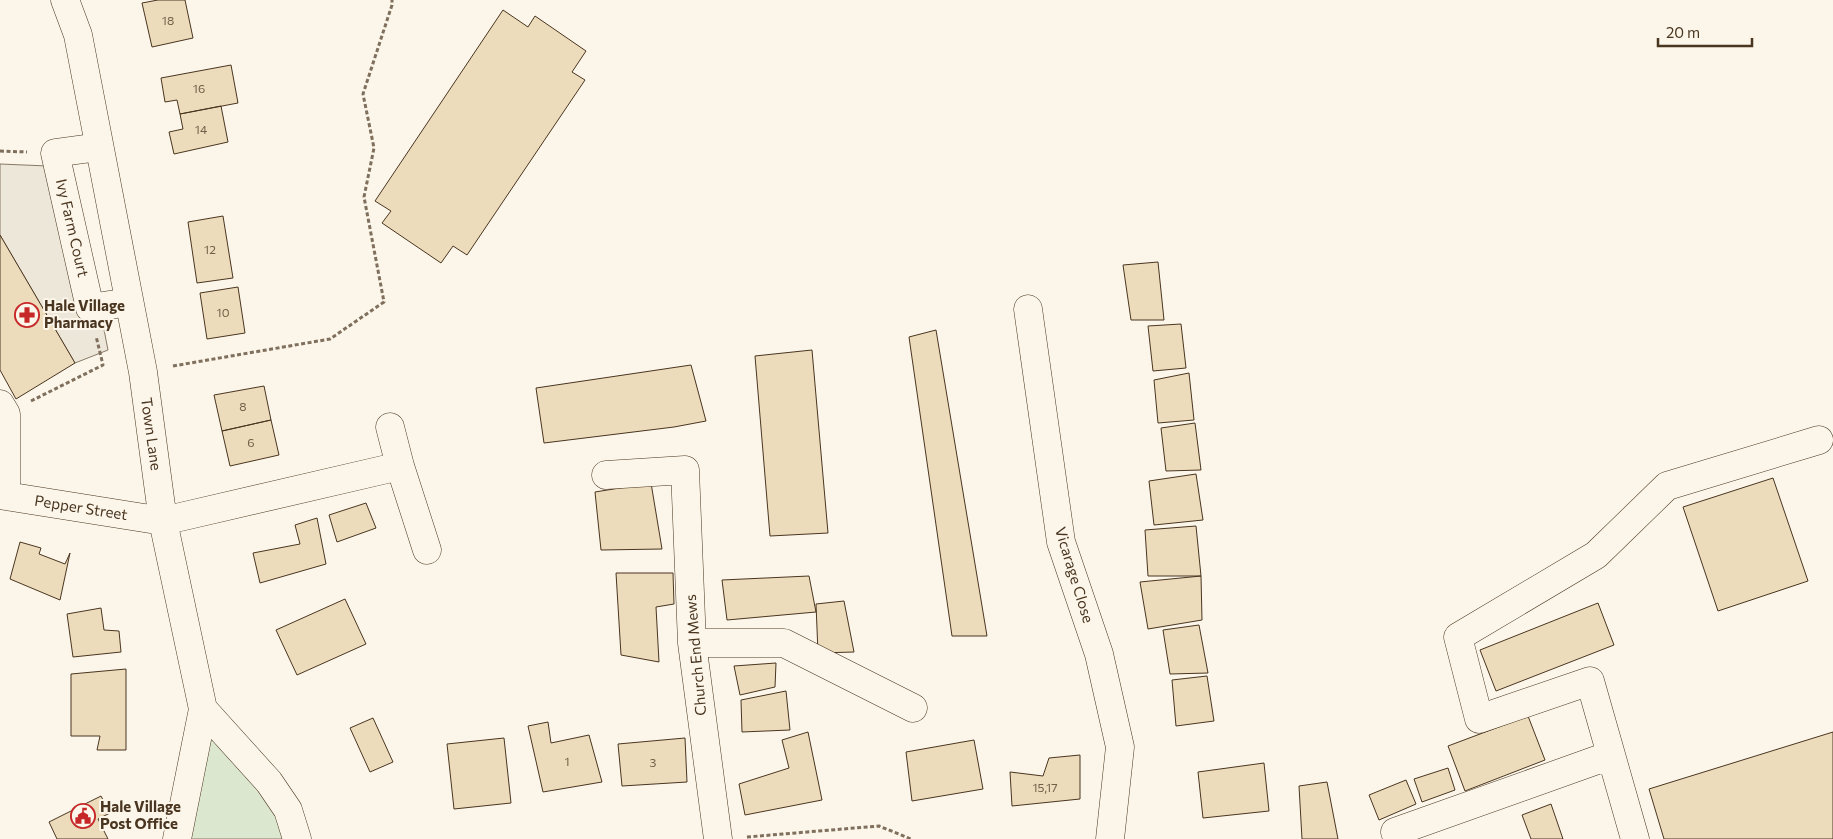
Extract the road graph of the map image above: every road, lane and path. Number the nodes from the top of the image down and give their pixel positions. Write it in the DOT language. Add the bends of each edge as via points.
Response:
graph roads {
  1 [pos="65,0"];
  2 [pos="392,0"];
  3 [pos="99,147"];
  4 [pos="129,302"];
  5 [pos="1028,309"];
  6 [pos="103,365"];
  7 [pos="142,372"];
  8 [pos="3,409"];
  9 [pos="390,427"];
  10 [pos="1819,440"];
  11 [pos="400,466"];
  12 [pos="606,475"];
  13 [pos="3,496"];
  14 [pos="163,521"];
  15 [pos="427,550"];
  16 [pos="692,642"];
  17 [pos="913,708"];
  18 [pos="203,709"];
  19 [pos="1611,755"];
  20 [pos="1395,832"];
  21 [pos="730,838"];
  22 [pos="177,839"];
  23 [pos="297,839"];
  24 [pos="911,839"];
  25 [pos="1110,839"];
  26 [pos="1635,839"];
  1 -- 3 [label="street, Town Lane" via="78,35"];
  2 -- 7 [label="path" via="363,94 374,148 364,197 384,302 330,339"];
  3 -- 4 [label="street, Town Lane"];
  3 -- 4 [label="street, Ivy Farm Court" via="55,153 90,308"];
  4 -- 7 [label="street, Town Lane"];
  5 -- 25 [label="street, Vicarage Close" via="1061,542 1099,654 1120,747"];
  6 -- 8 [label="path"];
  7 -- 14 [label="street, Town Lane"];
  8 -- 13 [label="street"];
  9 -- 11 [label="street"];
  10 -- 19 [label="street" via="1667,486 1596,555 1458,637 1479,719 1590,681"];
  11 -- 14 [label="street"];
  11 -- 15 [label="street"];
  12 -- 16 [label="street, Church End Mews" via="685,470"];
  13 -- 14 [label="street, Pepper Street"];
  14 -- 18 [label="street, Town Lane"];
  16 -- 17 [label="street" via="784,643"];
  16 -- 21 [label="street, Church End Mews"];
  18 -- 22 [label="street"];
  18 -- 23 [label="street" via="269,782 288,810"];
  19 -- 20 [label="street"];
  19 -- 26 [label="street"];
  21 -- 24 [label="path" via="879,826"];
}
